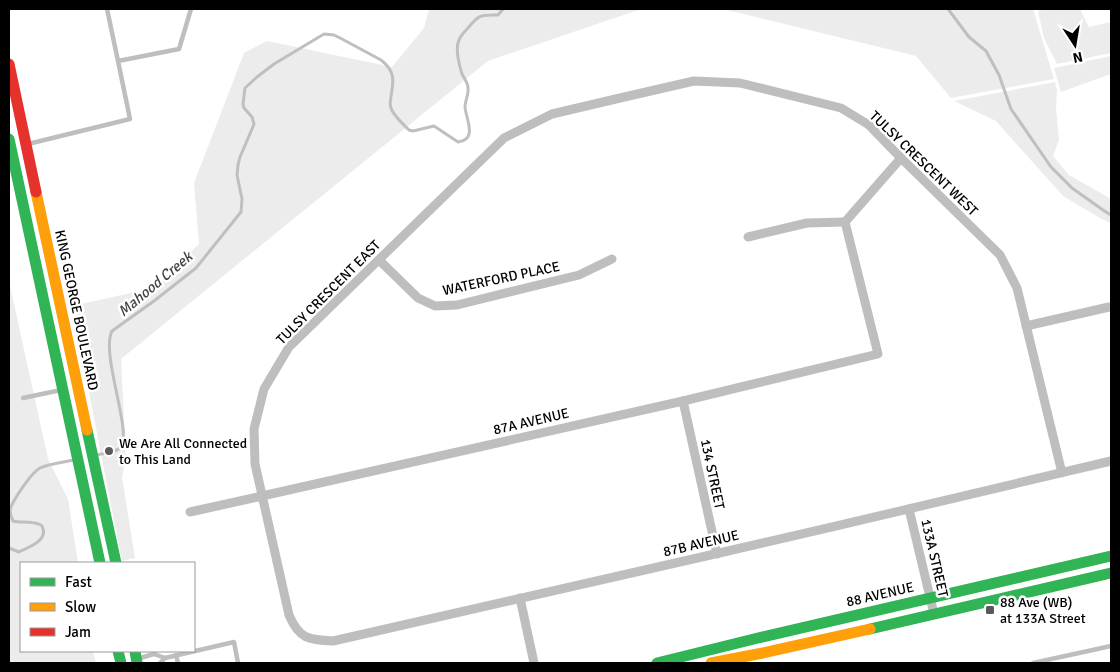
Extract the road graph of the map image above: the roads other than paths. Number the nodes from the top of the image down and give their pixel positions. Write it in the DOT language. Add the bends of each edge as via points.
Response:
graph roads {
  1 [pos="107,9"];
  2 [pos="191,9"];
  3 [pos="118,61"];
  4 [pos="9,64"];
  5 [pos="570,110"];
  6 [pos="10,144"];
  7 [pos="26,145"];
  8 [pos="901,158"];
  9 [pos="846,222"];
  10 [pos="748,237"];
  11 [pos="612,259"];
  12 [pos="379,260"];
  13 [pos="54,271"];
  14 [pos="38,274"];
  15 [pos="1110,307"];
  16 [pos="1026,326"];
  17 [pos="63,390"];
  18 [pos="23,398"];
  19 [pos="683,401"];
  20 [pos="1111,461"];
  21 [pos="1062,473"];
  22 [pos="262,496"];
  23 [pos="909,509"];
  24 [pos="190,512"];
  25 [pos="717,554"];
  26 [pos="1111,556"];
  27 [pos="100,562"];
  28 [pos="116,562"];
  29 [pos="1111,573"];
  30 [pos="520,598"];
  31 [pos="930,598"];
  32 [pos="934,614"];
  33 [pos="298,632"];
  34 [pos="1111,646"];
  35 [pos="195,651"];
  36 [pos="189,652"];
  37 [pos="176,655"];
  38 [pos="136,658"];
  39 [pos="165,658"];
  40 [pos="764,658"];
  41 [pos="160,663"];
  42 [pos="178,663"];
  43 [pos="238,663"];
  44 [pos="534,663"];
  45 [pos="657,663"];
  46 [pos="711,663"];
  47 [pos="1034,663"];
  1 -- 3 [label="lane"];
  2 -- 3 [label="lane" via="179,49"];
  3 -- 7 [label="lane" via="130,119"];
  4 -- 7 [label="main road, KING GEORGE BOULEVARD"];
  5 -- 8 [label="street, TULSY CRESCENT WEST" via="694,81 740,83 840,108 869,124"];
  5 -- 12 [label="street, TULSY CRESCENT EAST" via="552,114 504,138"];
  6 -- 7 [label="lane"];
  6 -- 14 [label="main road"];
  7 -- 13 [label="main road, KING GEORGE BOULEVARD"];
  8 -- 9 [label="street"];
  8 -- 16 [label="street, TULSY CRESCENT WEST" via="1000,255 1017,288"];
  9 -- 10 [label="street" via="807,222"];
  9 -- 19 [label="street, 87A AVENUE" via="878,354"];
  11 -- 12 [label="street, WATERFORD PLACE" via="579,275 457,305 435,306 418,298"];
  12 -- 22 [label="street, TULSY CRESCENT EAST" via="289,347 264,389 254,429 254,464"];
  13 -- 14 [label="lane"];
  13 -- 28 [label="main road, KING GEORGE BOULEVARD"];
  14 -- 17 [label="main road"];
  15 -- 16 [label="street"];
  16 -- 21 [label="street, TULSY CRESCENT WEST"];
  17 -- 18 [label="lane"];
  17 -- 27 [label="main road"];
  19 -- 22 [label="street, 87A AVENUE"];
  19 -- 25 [label="street, 134 STREET"];
  20 -- 21 [label="street, 87B AVENUE"];
  21 -- 23 [label="street, 87B AVENUE"];
  22 -- 24 [label="street, 87A AVENUE"];
  22 -- 33 [label="street, TULSY CRESCENT EAST" via="290,615"];
  23 -- 25 [label="street, 87B AVENUE"];
  23 -- 31 [label="street, 133A STREET"];
  25 -- 30 [label="street, 87B AVENUE"];
  26 -- 31 [label="main road, 88 AVENUE"];
  29 -- 32 [label="main road"];
  30 -- 33 [label="street, 87B AVENUE" via="333,641 315,640"];
  30 -- 44 [label="street"];
  31 -- 32 [label="street, 133A STREET"];
  31 -- 45 [label="main road, 88 AVENUE"];
  32 -- 40 [label="main road"];
  34 -- 47 [label="lane"];
  35 -- 43 [label="lane" via="234,642"];
  36 -- 37 [label="lane"];
  37 -- 39 [label="lane"];
  37 -- 42 [label="lane"];
  38 -- 39 [label="lane" via="154,654"];
  39 -- 41 [label="lane"];
  40 -- 46 [label="main road"];
}
